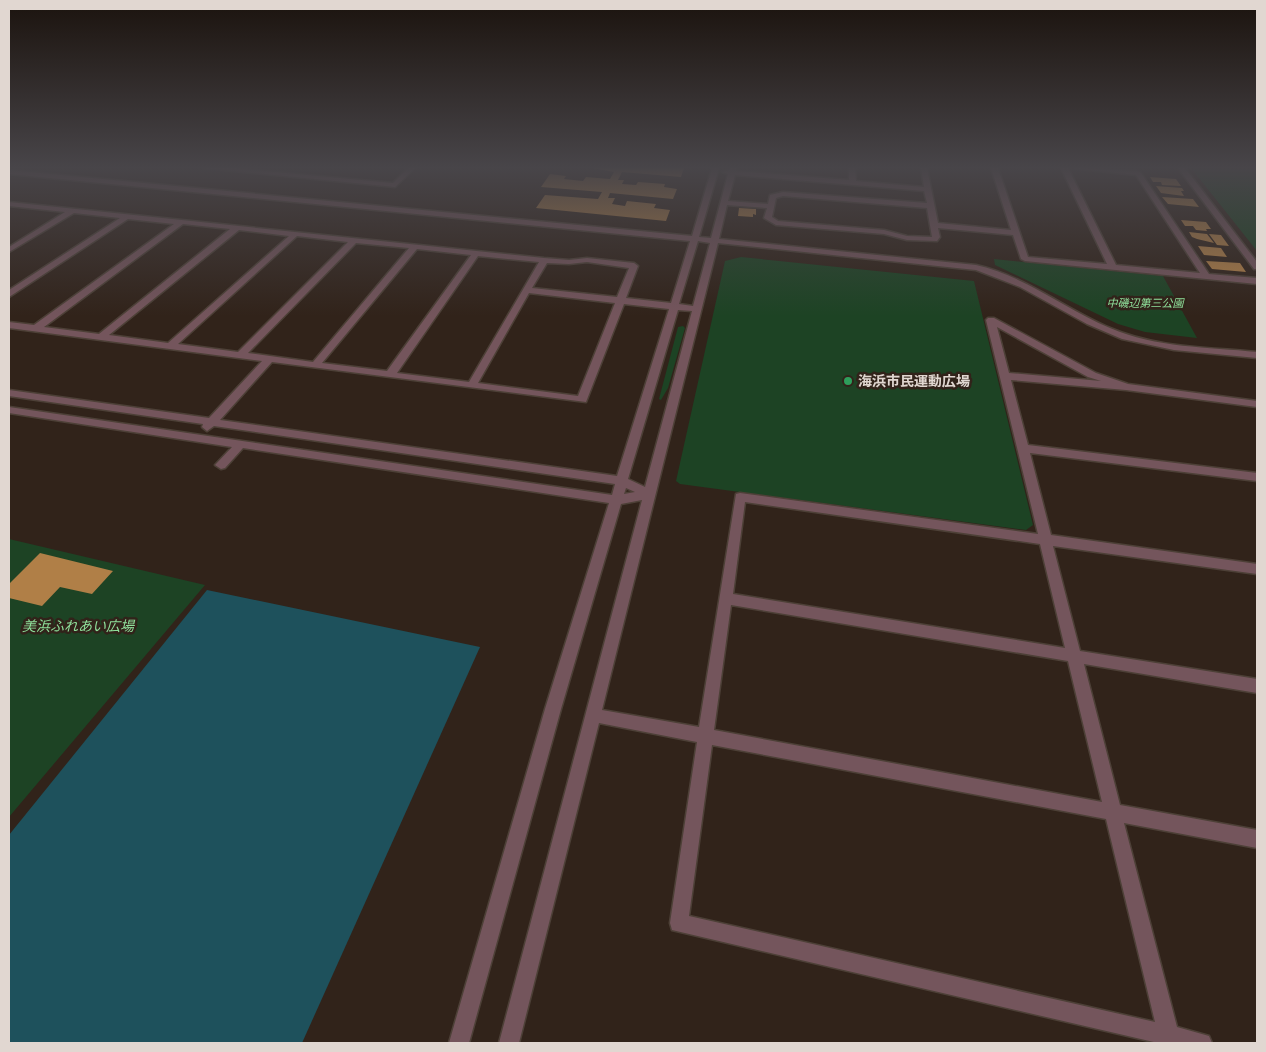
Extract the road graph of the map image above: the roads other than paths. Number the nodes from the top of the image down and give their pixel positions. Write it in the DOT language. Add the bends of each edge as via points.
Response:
graph roads {
  1 [pos="62,217"];
  2 [pos="124,217"];
  3 [pos="136,217"];
  4 [pos="464,217"];
  5 [pos="702,217"];
  6 [pos="722,217"];
  7 [pos="768,217"];
  8 [pos="932,217"];
  9 [pos="1011,217"];
  10 [pos="1088,217"];
  11 [pos="1167,217"];
  12 [pos="1219,217"];
  13 [pos="181,222"];
  14 [pos="934,225"];
  15 [pos="237,228"];
  16 [pos="1016,233"];
  17 [pos="294,234"];
  18 [pos="354,240"];
  19 [pos="695,240"];
  20 [pos="716,242"];
  21 [pos="415,246"];
  22 [pos="9,250"];
  23 [pos="476,253"];
  24 [pos="544,260"];
  25 [pos="1257,267"];
  26 [pos="1113,268"];
  27 [pos="1206,276"];
  28 [pos="1257,281"];
  29 [pos="527,290"];
  30 [pos="9,294"];
  31 [pos="621,300"];
  32 [pos="674,306"];
  33 [pos="697,309"];
  34 [pos="9,325"];
  35 [pos="35,329"];
  36 [pos="101,337"];
  37 [pos="170,346"];
  38 [pos="241,355"];
  39 [pos="1257,355"];
  40 [pos="270,359"];
  41 [pos="315,365"];
  42 [pos="390,375"];
  43 [pos="1006,376"];
  44 [pos="472,385"];
  45 [pos="1126,387"];
  46 [pos="9,393"];
  47 [pos="1257,404"];
  48 [pos="9,410"];
  49 [pos="212,422"];
  50 [pos="197,438"];
  51 [pos="241,444"];
  52 [pos="1024,448"];
  53 [pos="221,465"];
  54 [pos="1257,477"];
  55 [pos="622,481"];
  56 [pos="648,494"];
  57 [pos="617,500"];
  58 [pos="1047,540"];
  59 [pos="1257,569"];
  60 [pos="727,599"];
  61 [pos="1075,656"];
  62 [pos="1257,686"];
  63 [pos="592,714"];
  64 [pos="706,736"];
  65 [pos="1114,811"];
  66 [pos="1257,839"];
  67 [pos="1170,1039"];
  68 [pos="459,1043"];
  69 [pos="509,1043"];
  70 [pos="1202,1043"];
  1 -- 22 [label="street"];
  2 -- 30 [label="street"];
  3 -- 13 [label="street"];
  4 -- 19 [label="street"];
  5 -- 19 [label="street"];
  6 -- 20 [label="street"];
  7 -- 14 [label="street" via="782,224 884,232 928,240 936,237"];
  8 -- 14 [label="street"];
  9 -- 16 [label="street"];
  10 -- 26 [label="street"];
  11 -- 27 [label="street"];
  12 -- 25 [label="street"];
  13 -- 15 [label="street"];
  13 -- 35 [label="street"];
  14 -- 16 [label="street"];
  15 -- 17 [label="street"];
  15 -- 36 [label="street"];
  16 -- 26 [label="street" via="1025,259"];
  17 -- 18 [label="street"];
  17 -- 37 [label="street"];
  18 -- 21 [label="street"];
  18 -- 38 [label="street"];
  19 -- 20 [label="street"];
  19 -- 32 [label="street"];
  20 -- 33 [label="street"];
  20 -- 39 [label="street" via="976,267 1000,275 1126,337 1158,344"];
  21 -- 23 [label="street"];
  21 -- 41 [label="street"];
  23 -- 24 [label="street"];
  23 -- 42 [label="street"];
  24 -- 29 [label="street"];
  24 -- 31 [label="street" via="587,260 634,266"];
  26 -- 27 [label="street"];
  27 -- 28 [label="street"];
  29 -- 31 [label="street"];
  29 -- 44 [label="street"];
  31 -- 32 [label="street"];
  31 -- 44 [label="street" via="582,400"];
  32 -- 33 [label="street"];
  32 -- 55 [label="street"];
  33 -- 56 [label="street"];
  34 -- 35 [label="street"];
  35 -- 36 [label="street"];
  36 -- 37 [label="street"];
  37 -- 38 [label="street"];
  38 -- 40 [label="street"];
  40 -- 41 [label="street"];
  40 -- 49 [label="street"];
  41 -- 42 [label="street"];
  42 -- 44 [label="street"];
  43 -- 45 [label="street"];
  43 -- 45 [label="street" via="991,320 1092,375"];
  43 -- 52 [label="street"];
  45 -- 47 [label="street"];
  46 -- 49 [label="street"];
  48 -- 50 [label="street"];
  49 -- 50 [label="street"];
  49 -- 55 [label="street"];
  50 -- 51 [label="street"];
  51 -- 53 [label="street"];
  51 -- 57 [label="street"];
  52 -- 54 [label="street"];
  52 -- 58 [label="street"];
  55 -- 56 [label="street"];
  55 -- 57 [label="street"];
  56 -- 57 [label="street"];
  56 -- 63 [label="street"];
  57 -- 68 [label="street" via="553,709"];
  58 -- 59 [label="street"];
  58 -- 60 [label="street" via="740,497"];
  58 -- 61 [label="street"];
  60 -- 61 [label="street"];
  60 -- 64 [label="street"];
  61 -- 62 [label="street"];
  61 -- 65 [label="street"];
  63 -- 64 [label="street"];
  63 -- 69 [label="street"];
  64 -- 65 [label="street"];
  64 -- 67 [label="street" via="679,923"];
  65 -- 66 [label="street"];
  65 -- 67 [label="street"];
  67 -- 70 [label="street"];
}
